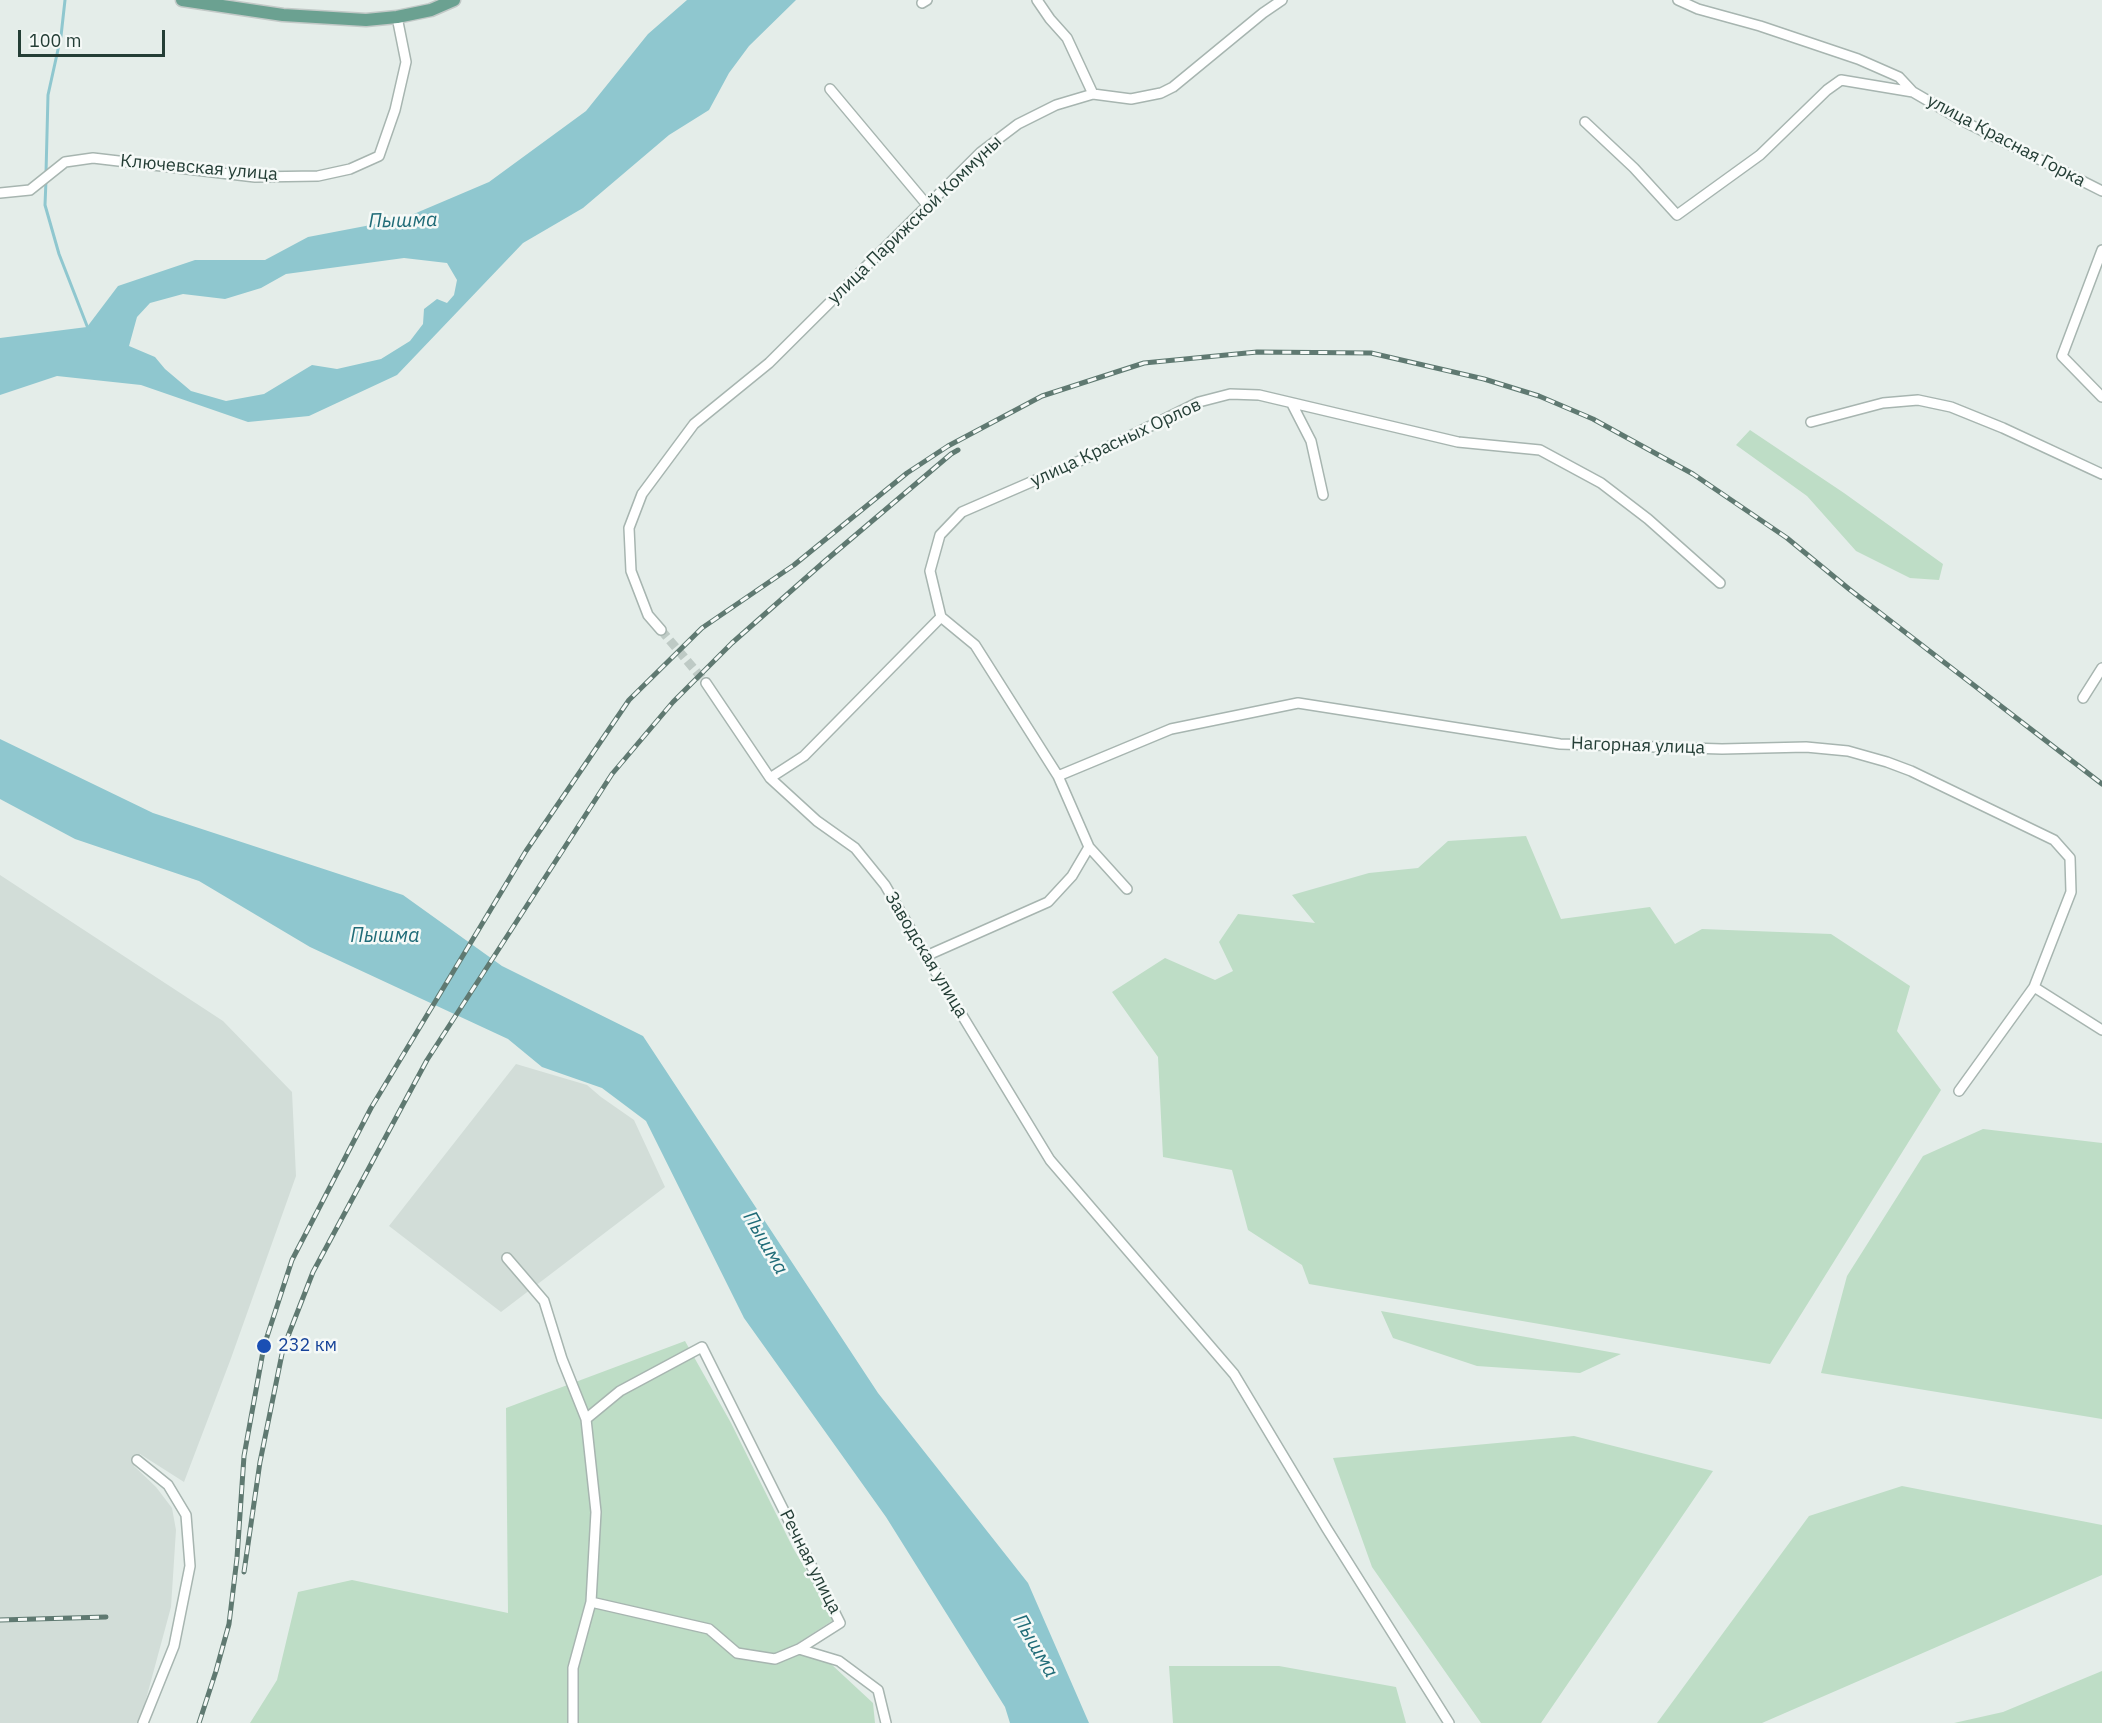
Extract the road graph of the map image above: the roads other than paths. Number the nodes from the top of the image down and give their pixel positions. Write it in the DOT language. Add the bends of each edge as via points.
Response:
graph roads {
  1 [pos="182,0"];
  2 [pos="454,0"];
  3 [pos="1037,0"];
  4 [pos="1282,0"];
  5 [pos="1678,0"];
  6 [pos="237,4"];
  7 [pos="397,17"];
  8 [pos="830,88"];
  9 [pos="1913,92"];
  10 [pos="1093,94"];
  11 [pos="1585,122"];
  12 [pos="2102,191"];
  13 [pos="0,193"];
  14 [pos="928,206"];
  15 [pos="2102,250"];
  16 [pos="2102,397"];
  17 [pos="1292,404"];
  18 [pos="1811,422"];
  19 [pos="2102,474"];
  20 [pos="1323,495"];
  21 [pos="1720,583"];
  22 [pos="941,617"];
  23 [pos="661,630"];
  24 [pos="2102,668"];
  25 [pos="706,683"];
  26 [pos="2083,698"];
  27 [pos="1058,776"];
  28 [pos="770,778"];
  29 [pos="1089,847"];
  30 [pos="1127,889"];
  31 [pos="926,956"];
  32 [pos="2034,987"];
  33 [pos="2102,1030"];
  34 [pos="1959,1091"];
  35 [pos="507,1258"];
  36 [pos="586,1419"];
  37 [pos="137,1460"];
  38 [pos="591,1602"];
  39 [pos="799,1649"];
  40 [pos="143,1723"];
  41 [pos="573,1723"];
  42 [pos="886,1723"];
  43 [pos="1449,1723"];
  1 -- 6 [label="main road"];
  2 -- 7 [label="main road" via="431,10"];
  3 -- 10 [label="street" via="1067,38"];
  4 -- 10 [label="street, улица Парижской Коммуны" via="1161,93 1131,99"];
  5 -- 9 [label="street, улица Красная Горка" via="1858,59 1899,77"];
  6 -- 7 [label="main road" via="335,19"];
  7 -- 13 [label="street, Ключевская улица" via="406,62 394,110 379,156 351,169 318,176 255,177 93,158 65,162 30,190"];
  8 -- 14 [label="street"];
  9 -- 11 [label="street" via="1840,80 1760,155 1677,215"];
  9 -- 12 [label="street, улица Красная Горка"];
  10 -- 14 [label="street, улица Парижской Коммуны" via="1056,105 1018,124 981,152"];
  14 -- 23 [label="street, улица Парижской Коммуны" via="770,363 694,424 642,494 629,528 631,571 648,615"];
  15 -- 16 [label="street" via="2061,356"];
  17 -- 20 [label="street" via="1311,441"];
  17 -- 21 [label="street, улица Красных Орлов" via="1458,442 1540,450 1601,483"];
  17 -- 22 [label="street, улица Красных Орлов" via="1259,395 1230,394 1199,402 1084,459 962,512 940,535 930,571"];
  18 -- 19 [label="street" via="1883,403 1918,400 1951,407"];
  22 -- 27 [label="street" via="975,645"];
  22 -- 28 [label="street" via="804,756"];
  24 -- 26 [label="street"];
  25 -- 28 [label="street, Заводская улица"];
  27 -- 29 [label="street"];
  27 -- 32 [label="street, Нагорная улица" via="1171,729 1298,703 1560,744 1848,751 1911,771 2054,840 2070,858 2071,892"];
  28 -- 31 [label="street, Заводская улица" via="817,821 855,848 885,885"];
  29 -- 30 [label="street"];
  29 -- 31 [label="street" via="1072,876 1048,902"];
  31 -- 43 [label="street, Заводская улица" via="1050,1160 1234,1374"];
  32 -- 33 [label="street"];
  32 -- 34 [label="street, Нагорная улица"];
  35 -- 36 [label="street" via="544,1301"];
  36 -- 38 [label="street" via="596,1512"];
  36 -- 39 [label="street, Речная улица" via="620,1391 702,1347 840,1623"];
  37 -- 40 [label="street" via="168,1485 186,1515 190,1566 174,1646"];
  38 -- 39 [label="street" via="709,1629 737,1653 775,1659"];
  38 -- 41 [label="street" via="573,1668"];
  39 -- 42 [label="street" via="839,1661 878,1690"];
}
